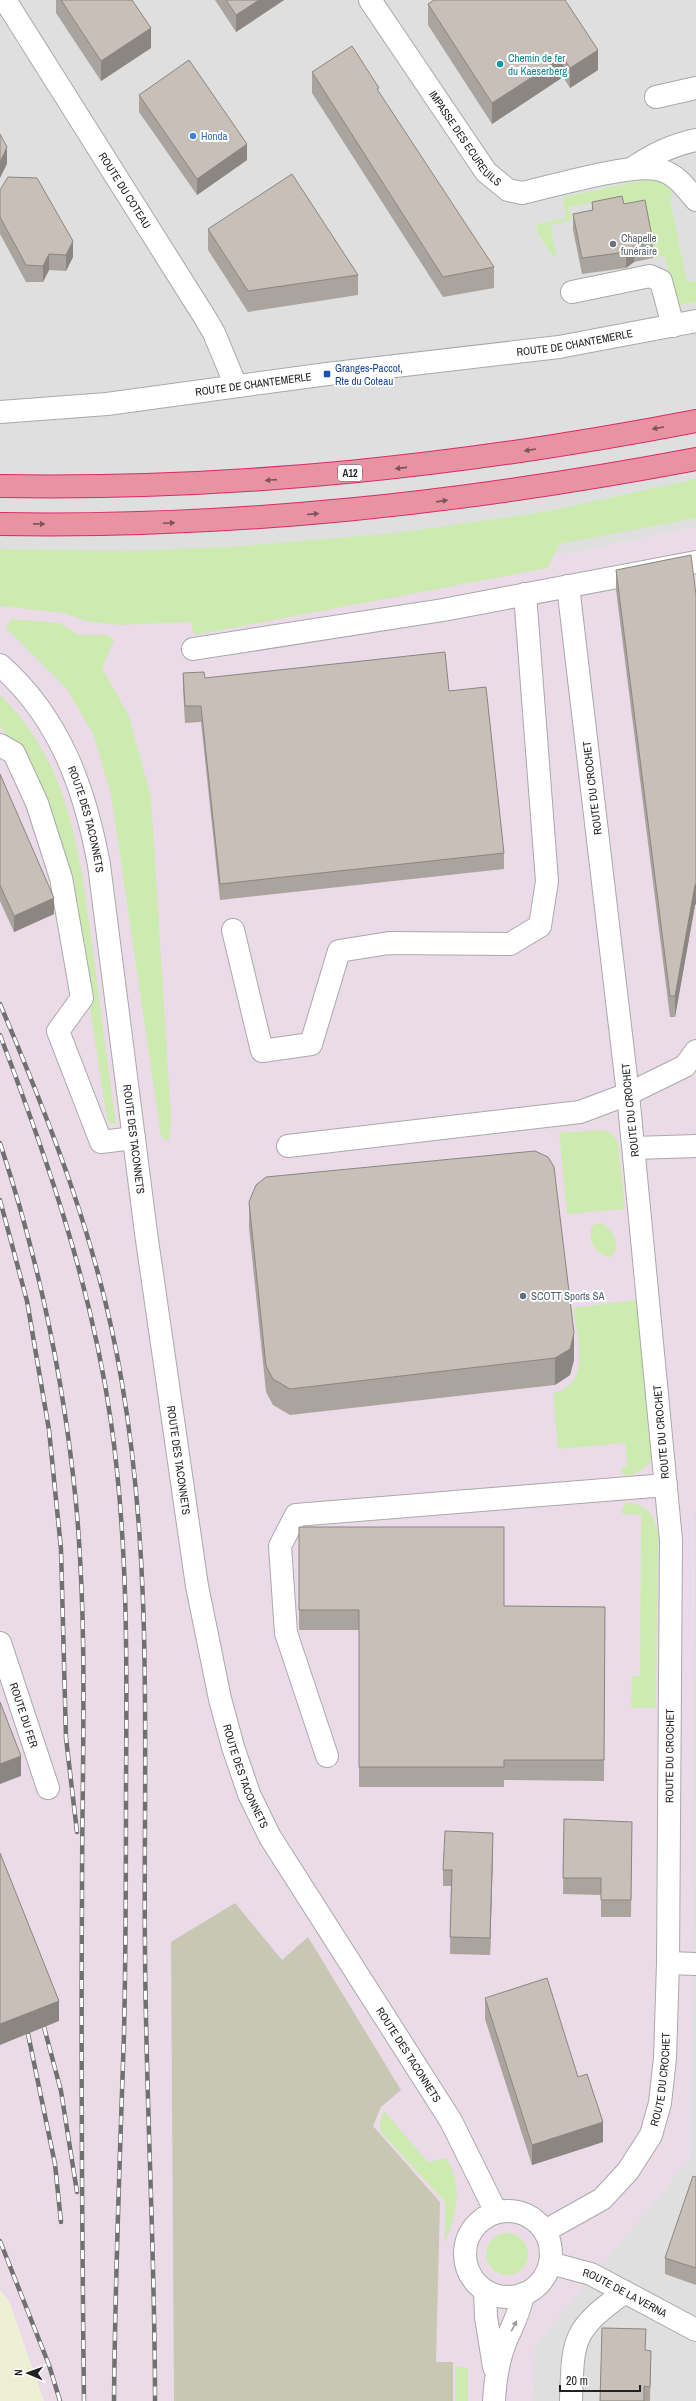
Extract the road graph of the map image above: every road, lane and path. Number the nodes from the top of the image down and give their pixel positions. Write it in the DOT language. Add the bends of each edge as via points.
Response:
graph roads {
  1 [pos="5,0"];
  2 [pos="370,0"];
  3 [pos="696,88"];
  4 [pos="656,97"];
  5 [pos="696,140"];
  6 [pos="630,170"];
  7 [pos="696,200"];
  8 [pos="572,292"];
  9 [pos="696,321"];
  10 [pos="673,326"];
  11 [pos="236,386"];
  12 [pos="0,412"];
  13 [pos="696,421"];
  14 [pos="696,458"];
  15 [pos="0,486"];
  16 [pos="0,524"];
  17 [pos="696,562"];
  18 [pos="568,586"];
  19 [pos="525,594"];
  20 [pos="193,650"];
  21 [pos="0,665"];
  22 [pos="0,745"];
  23 [pos="233,930"];
  24 [pos="696,1051"];
  25 [pos="628,1094"];
  26 [pos="134,1138"];
  27 [pos="288,1146"];
  28 [pos="696,1146"];
  29 [pos="634,1148"];
  30 [pos="666,1484"];
  31 [pos="0,1643"];
  32 [pos="327,1756"];
  33 [pos="48,1788"];
  34 [pos="668,1963"];
  35 [pos="696,1964"];
  36 [pos="496,2212"];
  37 [pos="545,2231"];
  38 [pos="550,2264"];
  39 [pos="485,2291"];
  40 [pos="625,2292"];
  41 [pos="523,2294"];
  42 [pos="696,2330"];
  43 [pos="495,2395"];
  44 [pos="571,2401"];
  1 -- 11 [label="street, ROUTE DU COTEAU" via="204,316 217,339"];
  2 -- 6 [label="street, IMPASSE DES ECUREUILS" via="486,172 508,190 522,193"];
  3 -- 4 [label="street"];
  5 -- 6 [label="street" via="656,152"];
  6 -- 7 [label="street" via="664,171 680,180"];
  8 -- 10 [label="street" via="650,276 661,281"];
  9 -- 10 [label="street, ROUTE DE CHANTEMERLE"];
  10 -- 11 [label="street, ROUTE DE CHANTEMERLE" via="559,347"];
  11 -- 12 [label="street, ROUTE DE CHANTEMERLE" via="107,404"];
  13 -- 15 [label="highway, A12, one-way" via="532,450 280,480 136,487"];
  16 -- 14 [label="highway, one-way" via="180,523 348,511 501,493"];
  17 -- 18 [label="street"];
  18 -- 19 [label="street"];
  18 -- 25 [label="street, ROUTE DU CROCHET"];
  19 -- 20 [label="street" via="443,610"];
  19 -- 23 [label="street" via="547,881 540,926 510,944 389,943 338,951 311,1044 262,1051"];
  21 -- 26 [label="street, ROUTE DES TACONNETS" via="34,701 56,733 74,769 90,816 99,865"];
  22 -- 26 [label="street" via="14,753 37,803 61,878 82,998 58,1031 101,1142"];
  24 -- 25 [label="street" via="685,1066"];
  25 -- 27 [label="street" via="580,1112"];
  25 -- 29 [label="street, ROUTE DU CROCHET"];
  26 -- 36 [label="street, ROUTE DES TACONNETS" via="197,1586 220,1699 233,1747 249,1794 270,1837 451,2121"];
  28 -- 29 [label="street"];
  29 -- 30 [label="street, ROUTE DU CROCHET"];
  30 -- 32 [label="street" via="296,1515 280,1546 286,1633"];
  30 -- 34 [label="street, ROUTE DU CROCHET" via="671,1540"];
  31 -- 33 [label="street, ROUTE DU FER"];
  34 -- 35 [label="street"];
  34 -- 37 [label="street, ROUTE DU CROCHET" via="665,2058 660,2103 651,2135 628,2171 602,2199"];
  36 -- 37 [label="street" via="505,2210 526,2214 537,2221"];
  36 -- 39 [label="street" via="478,2224 466,2248 466,2262 471,2275 476,2285"];
  37 -- 38 [label="street" via="550,2241"];
  38 -- 40 [label="street, ROUTE DE LA VERNA" via="591,2274"];
  38 -- 41 [label="street" via="544,2277"];
  39 -- 41 [label="street" via="496,2296"];
  39 -- 43 [label="street"];
  40 -- 42 [label="street, ROUTE DE LA VERNA"];
  40 -- 44 [label="street" via="602,2308 582,2329 575,2342"];
  43 -- 41 [label="street, one-way" via="504,2344 517,2319"];
}
